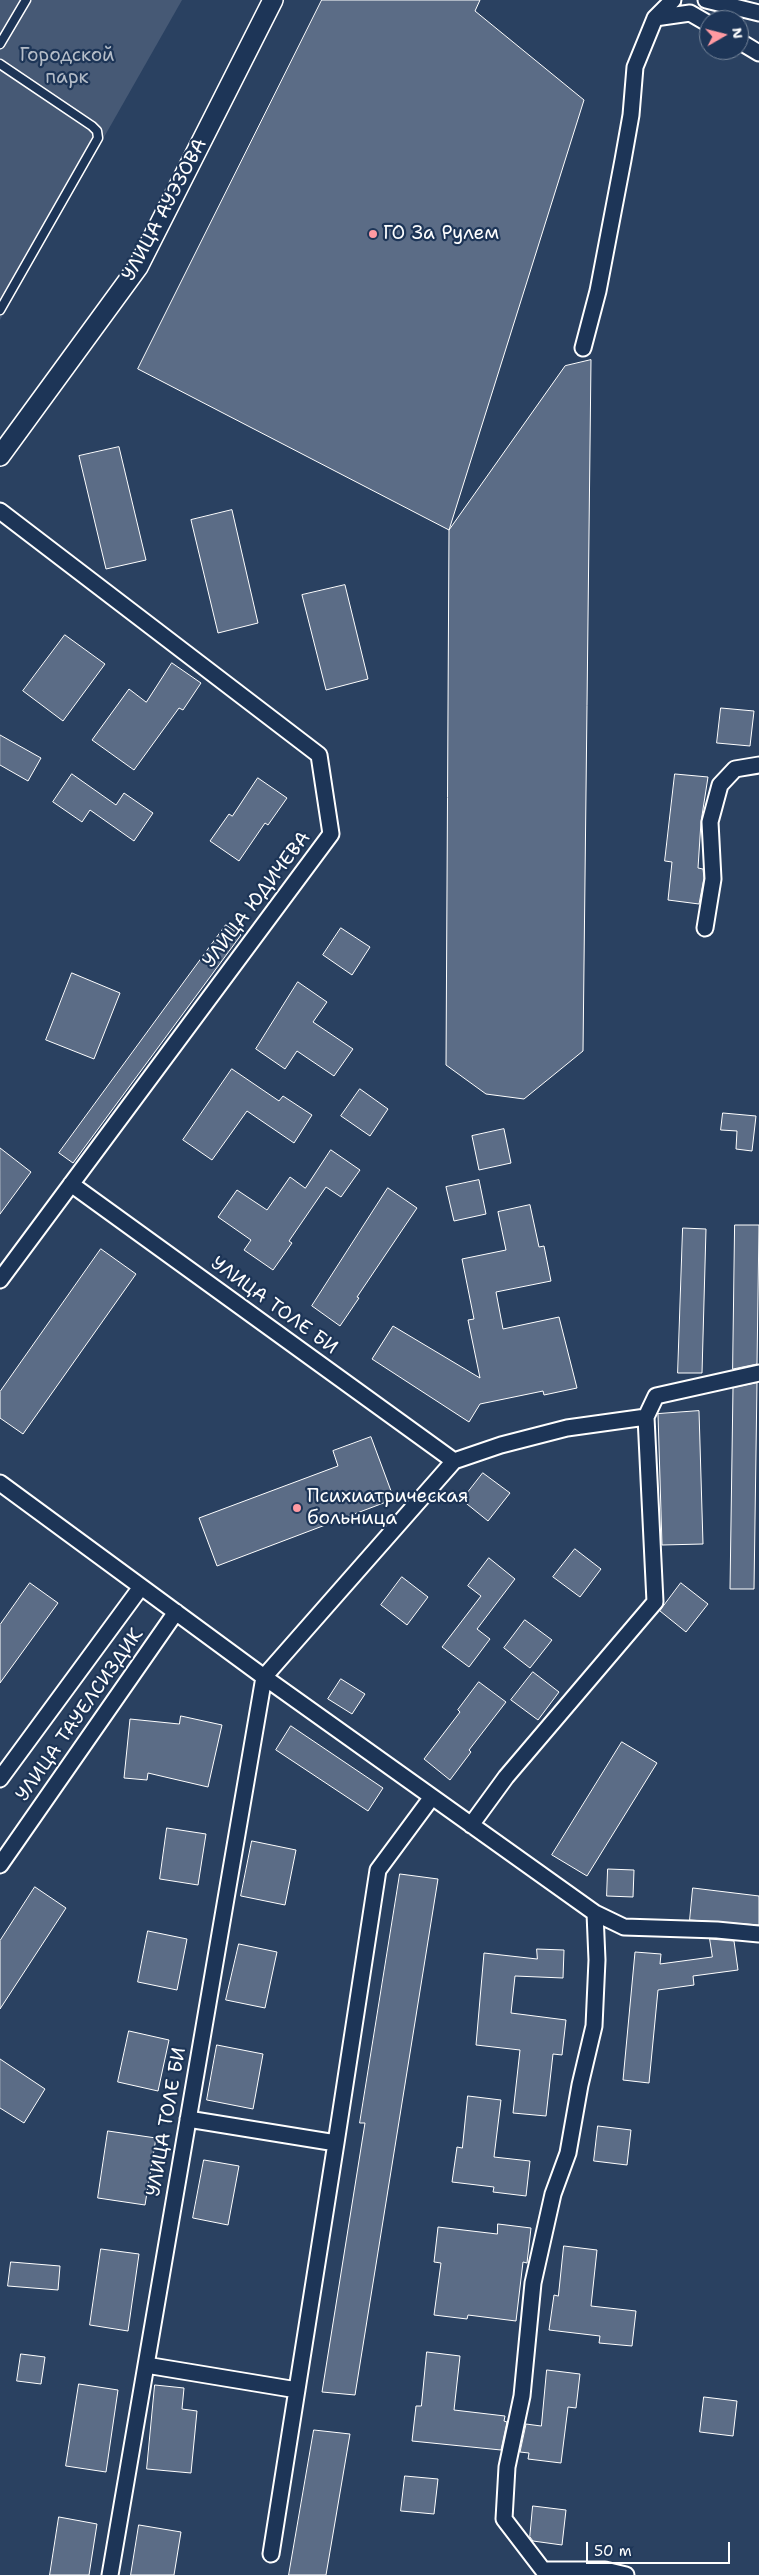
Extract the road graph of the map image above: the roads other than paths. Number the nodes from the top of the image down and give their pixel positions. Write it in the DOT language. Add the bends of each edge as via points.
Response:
graph roads {
  1 [pos="26,0"];
  2 [pos="273,0"];
  3 [pos="673,0"];
  4 [pos="706,0"];
  5 [pos="759,13"];
  6 [pos="655,18"];
  7 [pos="699,18"];
  8 [pos="0,44"];
  9 [pos="0,64"];
  10 [pos="0,310"];
  11 [pos="583,348"];
  12 [pos="0,456"];
  13 [pos="0,510"];
  14 [pos="759,765"];
  15 [pos="705,928"];
  16 [pos="71,1184"];
  17 [pos="0,1280"];
  18 [pos="759,1373"];
  19 [pos="646,1417"];
  20 [pos="454,1461"];
  21 [pos="0,1483"];
  22 [pos="141,1587"];
  23 [pos="176,1612"];
  24 [pos="264,1677"];
  25 [pos="0,1779"];
  26 [pos="432,1797"];
  27 [pos="471,1825"];
  28 [pos="0,1865"];
  29 [pos="595,1913"];
  30 [pos="759,1934"];
  31 [pos="188,2119"];
  32 [pos="336,2143"];
  33 [pos="146,2365"];
  34 [pos="297,2390"];
  35 [pos="271,2554"];
  36 [pos="110,2575"];
  37 [pos="626,2575"];
  1 -- 8 [label="lane"];
  2 -- 12 [label="street, УЛИЦА АУЭЗОВА" via="138,267"];
  3 -- 6 [label="street"];
  4 -- 5 [label="street"];
  6 -- 7 [label="street" via="690,13"];
  6 -- 11 [label="street" via="634,67 631,115 623,160 598,291"];
  9 -- 10 [label="lane" via="92,126 98,138"];
  13 -- 16 [label="street, УЛИЦА ЮДИЧЕВА" via="319,756 331,834"];
  14 -- 15 [label="street" via="735,769 720,785 710,822 713,879"];
  16 -- 17 [label="street, УЛИЦА ЮДИЧЕВА"];
  16 -- 20 [label="street, УЛИЦА ТОЛЕ БИ"];
  18 -- 19 [label="street" via="656,1396"];
  19 -- 20 [label="street" via="567,1428"];
  19 -- 27 [label="street" via="656,1602 506,1777"];
  20 -- 24 [label="street"];
  21 -- 22 [label="street"];
  22 -- 23 [label="street"];
  22 -- 25 [label="street, УЛИЦА ТАУЕЛСИЗДИК"];
  23 -- 24 [label="street"];
  23 -- 28 [label="street, УЛИЦА ТАУЕЛСИЗДИК"];
  24 -- 26 [label="street"];
  24 -- 31 [label="street, УЛИЦА ТОЛЕ БИ"];
  26 -- 27 [label="street"];
  26 -- 32 [label="street" via="378,1870"];
  27 -- 29 [label="street"];
  29 -- 30 [label="street" via="624,1927"];
  29 -- 37 [label="street" via="594,2026 568,2153 553,2194 534,2283 522,2396 506,2467 504,2519 543,2570 605,2570"];
  31 -- 32 [label="street"];
  31 -- 33 [label="street, УЛИЦА ТОЛЕ БИ"];
  32 -- 34 [label="street"];
  33 -- 34 [label="street"];
  33 -- 36 [label="street, УЛИЦА ТОЛЕ БИ"];
  34 -- 35 [label="street"];
}
